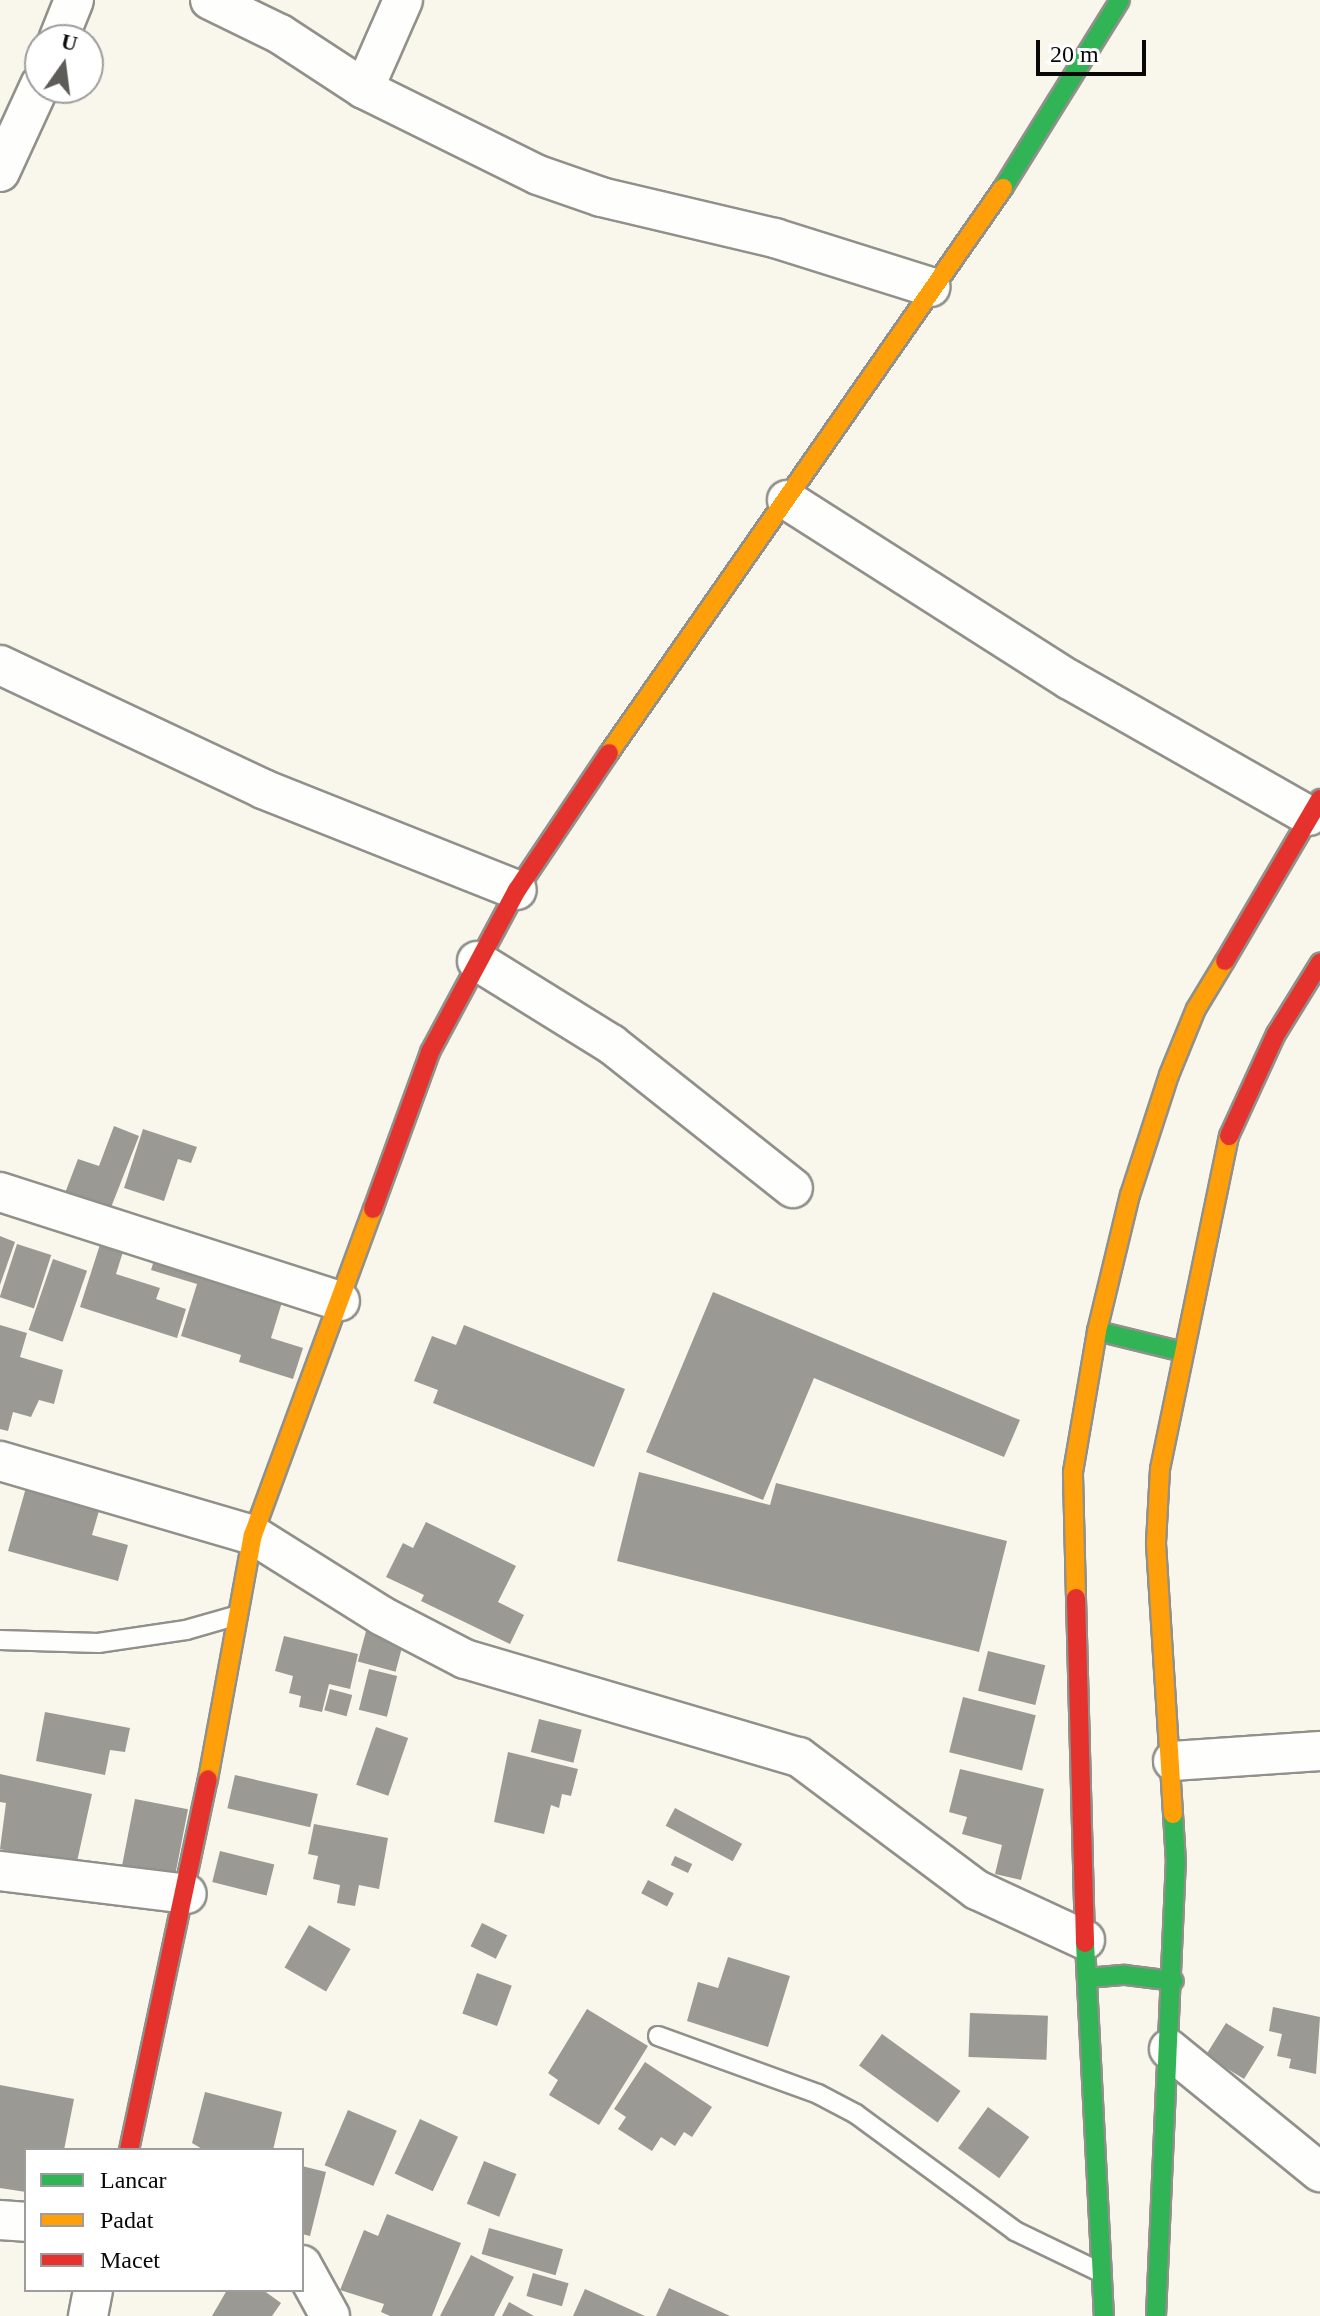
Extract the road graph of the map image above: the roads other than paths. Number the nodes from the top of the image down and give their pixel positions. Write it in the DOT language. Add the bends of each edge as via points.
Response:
graph roads {
  1 [pos="74,0"];
  2 [pos="210,0"];
  3 [pos="403,0"];
  4 [pos="1120,0"];
  5 [pos="64,24"];
  6 [pos="364,89"];
  7 [pos="31,104"];
  8 [pos="0,172"];
  9 [pos="930,287"];
  10 [pos="787,500"];
  11 [pos="0,665"];
  12 [pos="1314,808"];
  13 [pos="517,890"];
  14 [pos="477,961"];
  15 [pos="1320,963"];
  16 [pos="793,1188"];
  17 [pos="0,1192"];
  18 [pos="340,1301"];
  19 [pos="1097,1331"];
  20 [pos="1179,1351"];
  21 [pos="0,1461"];
  22 [pos="253,1535"];
  23 [pos="238,1615"];
  24 [pos="0,1640"];
  25 [pos="1320,1751"];
  26 [pos="1173,1761"];
  27 [pos="0,1871"];
  28 [pos="187,1894"];
  29 [pos="1085,1940"];
  30 [pos="1087,1978"];
  31 [pos="1174,1981"];
  32 [pos="658,2036"];
  33 [pos="1169,2049"];
  34 [pos="129,2148"];
  35 [pos="1320,2172"];
  36 [pos="0,2220"];
  37 [pos="24,2222"];
  38 [pos="304,2269"];
  39 [pos="1101,2273"];
  40 [pos="93,2292"];
  41 [pos="88,2316"];
  42 [pos="330,2316"];
  43 [pos="1104,2316"];
  44 [pos="1156,2316"];
  1 -- 5 [label="street"];
  2 -- 6 [label="street" via="280,34"];
  3 -- 6 [label="street"];
  4 -- 9 [label="main road" via="992,207"];
  6 -- 9 [label="street" via="538,175 601,197 775,238"];
  7 -- 8 [label="street"];
  9 -- 10 [label="main road"];
  10 -- 12 [label="street" via="1070,680"];
  10 -- 13 [label="main road"];
  11 -- 13 [label="street" via="263,789"];
  12 -- 19 [label="main road" via="1196,1009 1174,1062 1130,1195"];
  13 -- 14 [label="main road"];
  14 -- 16 [label="street" via="611,1044"];
  14 -- 18 [label="main road" via="430,1052"];
  15 -- 20 [label="main road" via="1276,1034 1224,1147"];
  17 -- 18 [label="street"];
  18 -- 22 [label="main road"];
  19 -- 20 [label="main road"];
  19 -- 29 [label="main road" via="1073,1472"];
  20 -- 26 [label="main road" via="1160,1469 1156,1543"];
  21 -- 22 [label="street"];
  22 -- 23 [label="main road"];
  22 -- 29 [label="street" via="382,1616 465,1659 799,1757 977,1890"];
  23 -- 24 [label="lane" via="186,1630 98,1643"];
  23 -- 28 [label="main road"];
  25 -- 26 [label="street"];
  26 -- 31 [label="main road"];
  27 -- 28 [label="street"];
  28 -- 34 [label="main road"];
  29 -- 30 [label="main road"];
  30 -- 31 [label="main road" via="1125,1975"];
  30 -- 39 [label="main road"];
  31 -- 33 [label="main road"];
  32 -- 39 [label="lane" via="818,2094 856,2114 1015,2231"];
  33 -- 35 [label="street"];
  33 -- 44 [label="main road"];
  36 -- 37 [label="street"];
  38 -- 42 [label="street"];
  39 -- 43 [label="main road"];
  40 -- 41 [label="street"];
}
